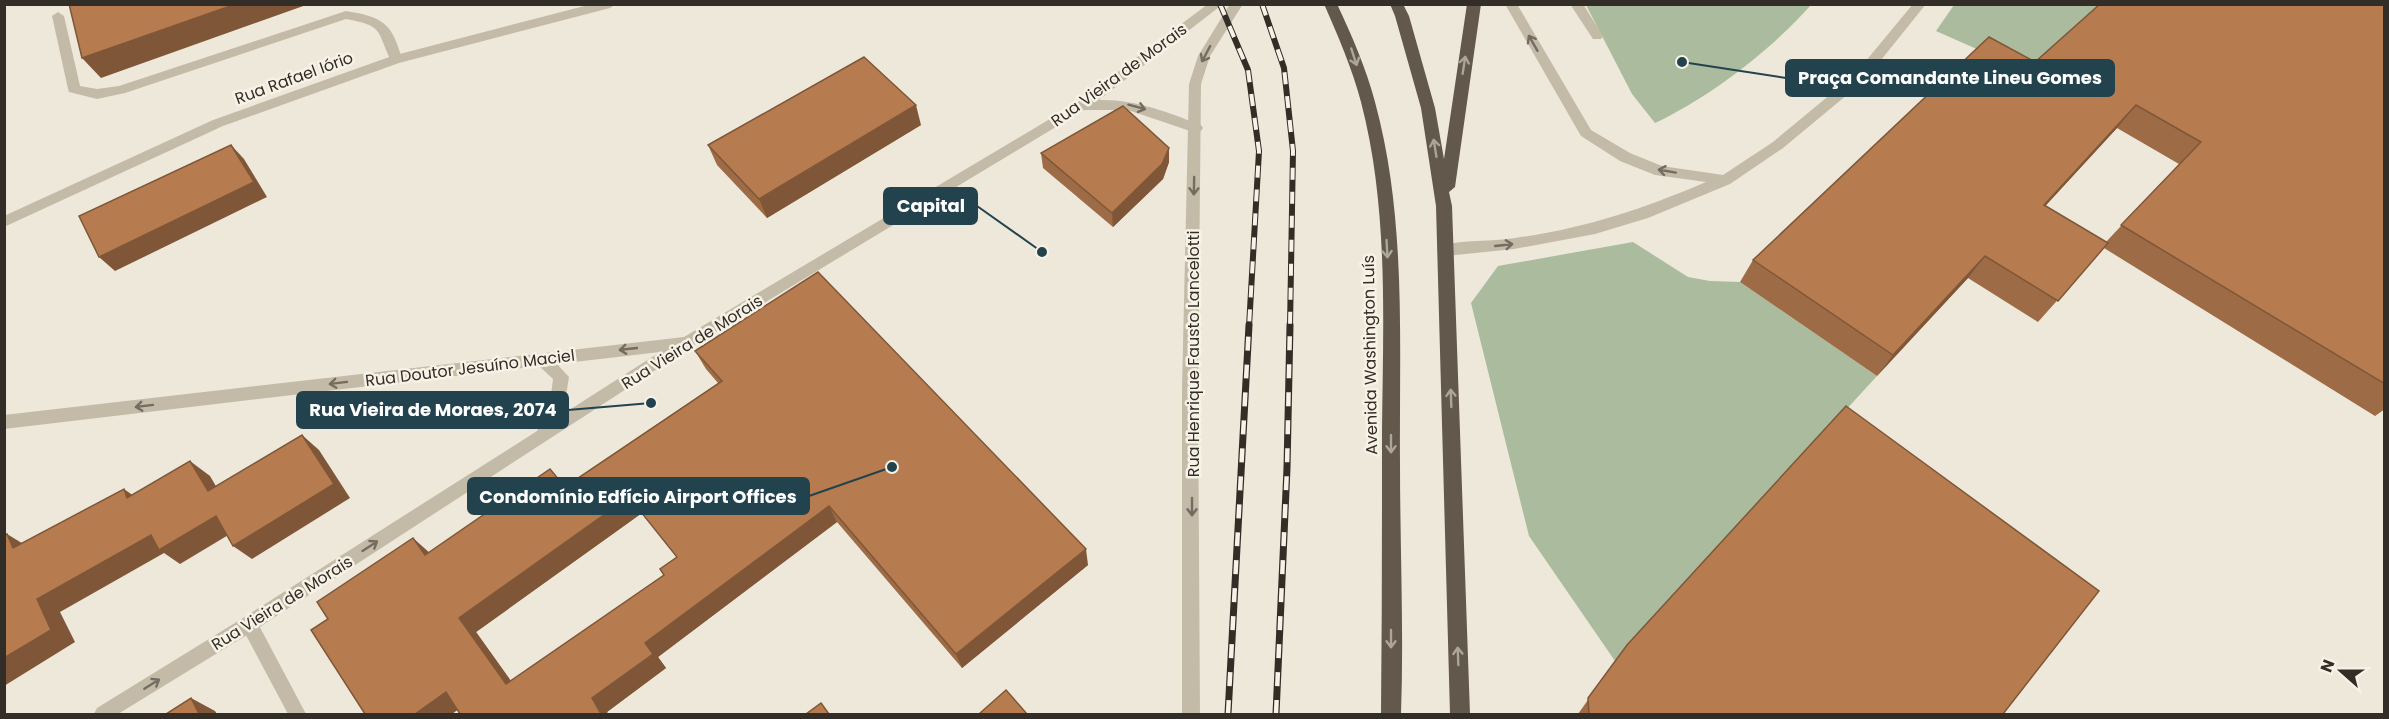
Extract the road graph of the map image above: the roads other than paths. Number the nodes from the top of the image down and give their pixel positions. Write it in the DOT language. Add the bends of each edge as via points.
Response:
graph roads {
  1 [pos="610,4"];
  2 [pos="1217,4"];
  3 [pos="1237,4"];
  4 [pos="1330,4"];
  5 [pos="1396,4"];
  6 [pos="1474,4"];
  7 [pos="1511,4"];
  8 [pos="1576,4"];
  9 [pos="1920,4"];
  10 [pos="58,16"];
  11 [pos="1597,36"];
  12 [pos="396,59"];
  13 [pos="1080,107"];
  14 [pos="1196,128"];
  15 [pos="1725,180"];
  16 [pos="1444,206"];
  17 [pos="4,222"];
  18 [pos="1446,250"];
  19 [pos="686,343"];
  20 [pos="542,359"];
  21 [pos="4,423"];
  22 [pos="542,436"];
  23 [pos="249,624"];
  24 [pos="103,714"];
  25 [pos="297,714"];
  26 [pos="1191,714"];
  27 [pos="1390,714"];
  28 [pos="1460,714"];
  1 -- 12 [label="street, Rua Rafael Iório"];
  2 -- 13 [label="street, Rua Vieira de Morais"];
  3 -- 14 [label="street, Rua Henrique Fausto Lancelotti, one-way" via="1199,69 1195,84"];
  4 -- 27 [label="highway, Avenida Washington Luís, one-way" via="1346,32 1370,105 1384,189 1391,327"];
  16 -- 5 [label="highway, one-way" via="1428,108"];
  16 -- 6 [label="highway, one-way"];
  15 -- 7 [label="street, one-way" via="1660,171 1625,157 1586,133"];
  8 -- 11 [label="street"];
  9 -- 15 [label="street" via="1860,77 1778,145"];
  10 -- 12 [label="street" via="74,89 97,94 120,90 346,15 375,20 389,34"];
  12 -- 17 [label="street, Rua Rafael Iório" via="218,123"];
  13 -- 14 [label="street, one-way" via="1107,102 1125,104"];
  13 -- 19 [label="street, Rua Vieira de Morais"];
  14 -- 26 [label="street, Rua Henrique Fausto Lancelotti, one-way" via="1190,389"];
  18 -- 15 [label="street, one-way" via="1514,244 1596,230"];
  16 -- 18 [label="highway"];
  28 -- 18 [label="highway, one-way"];
  19 -- 20 [label="street, Rua Doutor Jesuíno Maciel, one-way"];
  19 -- 22 [label="street, Rua Vieira de Morais"];
  20 -- 21 [label="street, Rua Doutor Jesuíno Maciel, one-way"];
  20 -- 22 [label="street" via="561,377 556,411"];
  23 -- 22 [label="street, Rua Vieira de Morais, one-way"];
  24 -- 23 [label="street, Rua Vieira de Morais, one-way"];
  23 -- 25 [label="street"];
}
